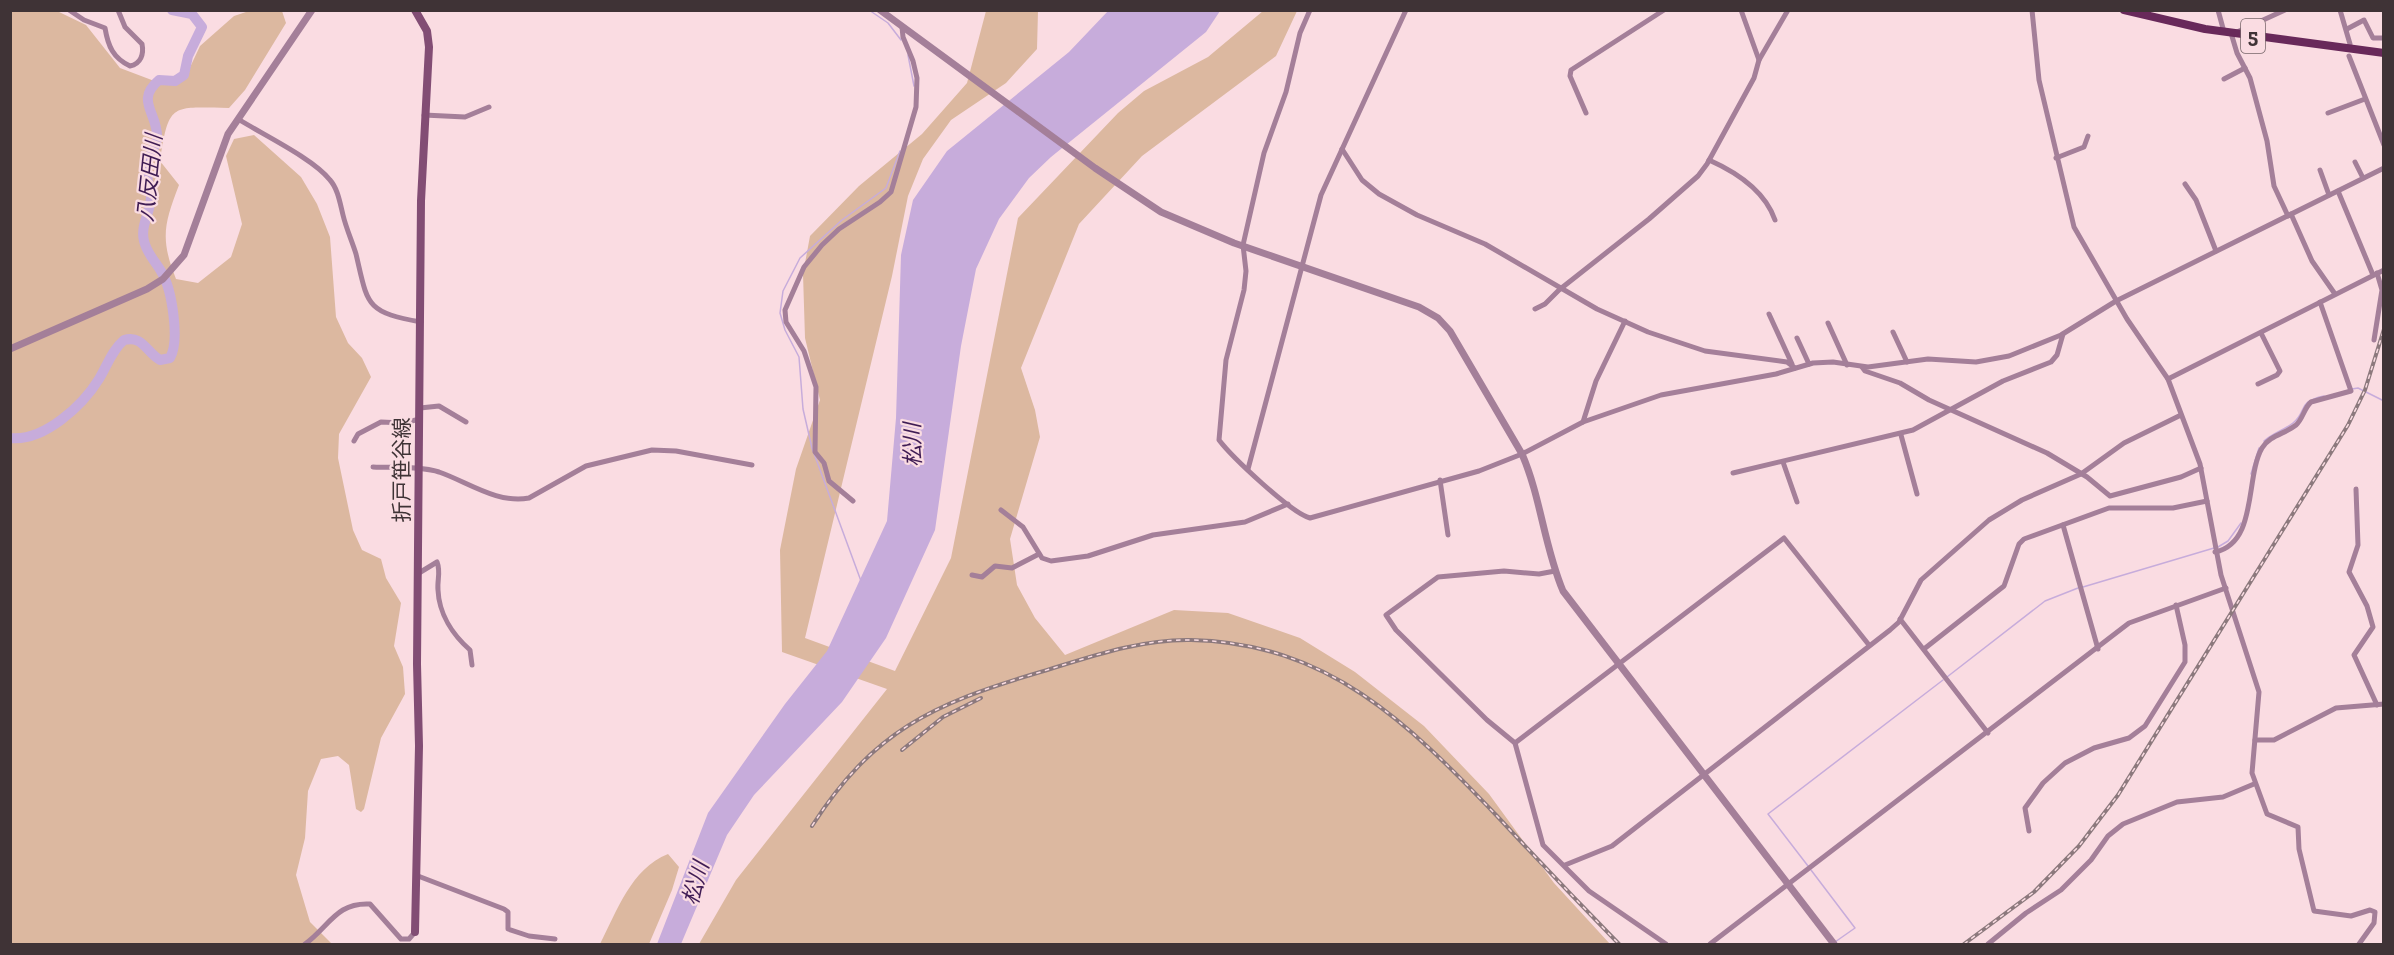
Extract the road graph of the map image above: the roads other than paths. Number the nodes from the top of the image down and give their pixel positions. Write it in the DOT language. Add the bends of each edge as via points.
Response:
graph roads {
  1 [pos="69,10"];
  2 [pos="118,10"];
  3 [pos="312,10"];
  4 [pos="415,10"];
  5 [pos="880,10"];
  6 [pos="1310,10"];
  7 [pos="1406,10"];
  8 [pos="1664,10"];
  9 [pos="1741,10"];
  10 [pos="1788,10"];
  11 [pos="2032,10"];
  12 [pos="2124,10"];
  13 [pos="2218,10"];
  14 [pos="2285,10"];
  15 [pos="2340,10"];
  16 [pos="902,27"];
  17 [pos="2347,29"];
  18 [pos="2230,33"];
  19 [pos="2384,38"];
  20 [pos="2350,44"];
  21 [pos="2384,53"];
  22 [pos="2349,56"];
  23 [pos="1759,60"];
  24 [pos="2246,68"];
  25 [pos="2224,79"];
  26 [pos="2365,99"];
  27 [pos="489,107"];
  28 [pos="1586,113"];
  29 [pos="2328,113"];
  30 [pos="424,115"];
  31 [pos="238,119"];
  32 [pos="2088,136"];
  33 [pos="2384,145"];
  34 [pos="1341,149"];
  35 [pos="2056,158"];
  36 [pos="1709,160"];
  37 [pos="2355,162"];
  38 [pos="2384,168"];
  39 [pos="2320,170"];
  40 [pos="2363,178"];
  41 [pos="2185,184"];
  42 [pos="2338,191"];
  43 [pos="2329,195"];
  44 [pos="2289,215"];
  45 [pos="1775,220"];
  46 [pos="1243,246"];
  47 [pos="2216,251"];
  48 [pos="1303,267"];
  49 [pos="2384,270"];
  50 [pos="2375,274"];
  51 [pos="1563,287"];
  52 [pos="2335,294"];
  53 [pos="2116,301"];
  54 [pos="2320,302"];
  55 [pos="1535,309"];
  56 [pos="1769,314"];
  57 [pos="1625,321"];
  58 [pos="421,322"];
  59 [pos="1828,323"];
  60 [pos="1893,332"];
  61 [pos="2260,333"];
  62 [pos="2063,334"];
  63 [pos="1797,338"];
  64 [pos="2374,340"];
  65 [pos="10,349"];
  66 [pos="1906,362"];
  67 [pos="1809,364"];
  68 [pos="1847,365"];
  69 [pos="1794,367"];
  70 [pos="1862,367"];
  71 [pos="2168,379"];
  72 [pos="2258,384"];
  73 [pos="420,408"];
  74 [pos="1950,409"];
  75 [pos="2181,416"];
  76 [pos="420,419"];
  77 [pos="466,422"];
  78 [pos="1583,422"];
  79 [pos="1901,435"];
  80 [pos="354,441"];
  81 [pos="1522,454"];
  82 [pos="1783,462"];
  83 [pos="752,465"];
  84 [pos="373,466"];
  85 [pos="2201,468"];
  86 [pos="1248,469"];
  87 [pos="420,471"];
  88 [pos="1733,473"];
  89 [pos="2081,474"];
  90 [pos="1440,480"];
  91 [pos="2356,489"];
  92 [pos="1917,494"];
  93 [pos="2112,496"];
  94 [pos="853,501"];
  95 [pos="2207,501"];
  96 [pos="1797,502"];
  97 [pos="1288,504"];
  98 [pos="2110,508"];
  99 [pos="1001,510"];
  100 [pos="2063,525"];
  101 [pos="1448,535"];
  102 [pos="2215,552"];
  103 [pos="1039,554"];
  104 [pos="1555,571"];
  105 [pos="419,573"];
  106 [pos="972,575"];
  107 [pos="2226,588"];
  108 [pos="2176,606"];
  109 [pos="1900,619"];
  110 [pos="1869,645"];
  111 [pos="1924,649"];
  112 [pos="2098,649"];
  113 [pos="1618,663"];
  114 [pos="472,665"];
  115 [pos="2380,705"];
  116 [pos="1988,733"];
  117 [pos="2255,740"];
  118 [pos="1515,743"];
  119 [pos="1703,774"];
  120 [pos="2254,784"];
  121 [pos="2029,831"];
  122 [pos="1565,865"];
  123 [pos="417,876"];
  124 [pos="1789,886"];
  125 [pos="415,932"];
  126 [pos="555,939"];
  127 [pos="305,945"];
  128 [pos="1666,945"];
  129 [pos="1710,945"];
  130 [pos="1834,945"];
  131 [pos="1988,945"];
  132 [pos="2359,945"];
  1 -- 2 [label="street" via="105,28 110,49 117,58 135,65 142,57 142,44 125,27"];
  3 -- 31 [label="street"];
  4 -- 30 [label="main road, 折戸笹谷線" via="429,38"];
  5 -- 16 [label="street"];
  6 -- 46 [label="street" via="1264,153"];
  7 -- 34 [label="street"];
  8 -- 28 [label="street" via="1570,70"];
  9 -- 23 [label="street"];
  10 -- 23 [label="street"];
  11 -- 35 [label="street" via="2039,80"];
  12 -- 18 [label="main road, 5"];
  13 -- 18 [label="street"];
  14 -- 18 [label="street"];
  15 -- 17 [label="street"];
  16 -- 46 [label="street" via="1127,191 1161,212"];
  16 -- 94 [label="street" via="916,78 916,107 891,192 822,245 804,267 785,310 789,328 804,351 816,387 815,452 824,463 829,481"];
  17 -- 19 [label="street" via="2364,20 2373,38"];
  17 -- 20 [label="street"];
  18 -- 21 [label="main road, 5"];
  18 -- 24 [label="street"];
  22 -- 26 [label="street"];
  23 -- 36 [label="street" via="1754,78"];
  24 -- 25 [label="street"];
  24 -- 44 [label="street" via="2260,109 2274,186"];
  26 -- 29 [label="street"];
  26 -- 33 [label="street"];
  27 -- 30 [label="street" via="465,117"];
  30 -- 58 [label="main road, 折戸笹谷線"];
  31 -- 58 [label="street" via="329,178 355,250 365,294 380,311"];
  31 -- 65 [label="street" via="218,156 184,255 171,271 147,289"];
  32 -- 35 [label="street" via="2084,147"];
  34 -- 48 [label="street" via="1321,195"];
  34 -- 51 [label="street" via="1362,180 1379,194 1485,244"];
  35 -- 53 [label="street" via="2074,226"];
  36 -- 45 [label="street" via="1748,184 1762,197"];
  36 -- 51 [label="street" via="1698,176 1657,212"];
  37 -- 40 [label="street"];
  38 -- 40 [label="street"];
  39 -- 43 [label="street"];
  40 -- 42 [label="street"];
  41 -- 47 [label="street" via="2196,200"];
  42 -- 43 [label="street"];
  42 -- 50 [label="street"];
  43 -- 44 [label="street"];
  44 -- 47 [label="street"];
  44 -- 52 [label="street" via="2312,261"];
  46 -- 48 [label="street"];
  46 -- 86 [label="street" via="1245,280 1226,360 1219,440"];
  47 -- 53 [label="street"];
  48 -- 81 [label="street" via="1406,302 1438,318 1456,340"];
  48 -- 86 [label="street"];
  49 -- 50 [label="street"];
  50 -- 52 [label="street"];
  50 -- 64 [label="street" via="2382,290"];
  51 -- 55 [label="street"];
  51 -- 57 [label="street" via="1596,309"];
  52 -- 54 [label="street"];
  53 -- 62 [label="street"];
  53 -- 71 [label="street"];
  54 -- 61 [label="street"];
  54 -- 102 [label="street" via="2351,392 2310,403 2297,423 2264,445 2255,464 2245,524 2226,548"];
  56 -- 69 [label="street"];
  57 -- 69 [label="street" via="1705,351 1787,362"];
  57 -- 78 [label="street" via="1596,381"];
  58 -- 73 [label="main road, 折戸笹谷線"];
  59 -- 68 [label="street"];
  60 -- 66 [label="street"];
  61 -- 71 [label="street"];
  61 -- 72 [label="street" via="2280,371"];
  62 -- 66 [label="street" via="1996,360"];
  62 -- 74 [label="street" via="2051,362 2003,381"];
  63 -- 67 [label="street"];
  66 -- 70 [label="street"];
  67 -- 68 [label="street"];
  67 -- 69 [label="street"];
  68 -- 70 [label="street"];
  69 -- 78 [label="street" via="1661,395"];
  70 -- 74 [label="street"];
  71 -- 75 [label="street"];
  73 -- 76 [label="main road, 折戸笹谷線"];
  73 -- 77 [label="street" via="439,406"];
  74 -- 79 [label="street"];
  74 -- 89 [label="street" via="2029,444"];
  75 -- 85 [label="street"];
  75 -- 89 [label="street" via="2124,443"];
  76 -- 80 [label="street" via="381,422 358,434"];
  76 -- 87 [label="main road, 折戸笹谷線"];
  78 -- 81 [label="street"];
  79 -- 82 [label="street"];
  79 -- 92 [label="street"];
  81 -- 90 [label="street" via="1479,471"];
  81 -- 104 [label="street"];
  82 -- 88 [label="street"];
  82 -- 96 [label="street"];
  83 -- 87 [label="street" via="652,450 586,466 521,499 485,492 440,473"];
  84 -- 87 [label="street"];
  85 -- 93 [label="street"];
  85 -- 95 [label="street"];
  86 -- 97 [label="street"];
  87 -- 105 [label="main road, 折戸笹谷線"];
  89 -- 93 [label="street"];
  89 -- 109 [label="street" via="2022,500 1989,520 1921,580"];
  90 -- 97 [label="street" via="1314,517 1302,515"];
  90 -- 101 [label="street"];
  91 -- 115 [label="street" via="2358,542 2349,572 2373,627 2354,655"];
  93 -- 98 [label="street"];
  95 -- 98 [label="street" via="2173,508"];
  95 -- 102 [label="street"];
  97 -- 103 [label="street" via="1255,519 1153,535 1075,559 1048,561"];
  98 -- 100 [label="street"];
  99 -- 103 [label="street" via="1023,527"];
  100 -- 111 [label="street" via="2023,540 2004,586"];
  100 -- 112 [label="street"];
  102 -- 107 [label="street"];
  103 -- 106 [label="street" via="1017,566 995,566 981,577"];
  104 -- 113 [label="street" via="1572,605"];
  104 -- 118 [label="street" via="1438,578 1386,614 1396,630"];
  105 -- 114 [label="street" via="438,562 438,590 445,621 470,650"];
  105 -- 123 [label="main road, 折戸笹谷線"];
  107 -- 108 [label="street"];
  107 -- 117 [label="street" via="2259,692"];
  108 -- 112 [label="street" via="2137,619"];
  108 -- 121 [label="street" via="2185,662 2155,711 2134,736 2072,759 2043,783 2025,808"];
  109 -- 110 [label="street"];
  109 -- 111 [label="street"];
  110 -- 113 [label="street" via="1785,538"];
  110 -- 119 [label="street"];
  111 -- 116 [label="street"];
  112 -- 116 [label="street"];
  113 -- 118 [label="street"];
  113 -- 119 [label="street"];
  115 -- 117 [label="street" via="2336,708 2269,741"];
  116 -- 124 [label="street"];
  117 -- 120 [label="street"];
  118 -- 122 [label="street" via="1542,843"];
  119 -- 122 [label="street" via="1606,850"];
  119 -- 124 [label="street"];
  120 -- 131 [label="street" via="2223,797 2176,802 2121,826 2061,890"];
  120 -- 132 [label="street" via="2267,814 2298,827 2314,911 2351,916 2375,912 2374,923"];
  122 -- 128 [label="street" via="1596,897"];
  123 -- 125 [label="main road, 折戸笹谷線"];
  123 -- 126 [label="street" via="504,909 508,912 508,929"];
  124 -- 129 [label="street"];
  124 -- 130 [label="street"];
  125 -- 127 [label="street" via="409,939 401,939 370,904 355,903 336,914"];
}
